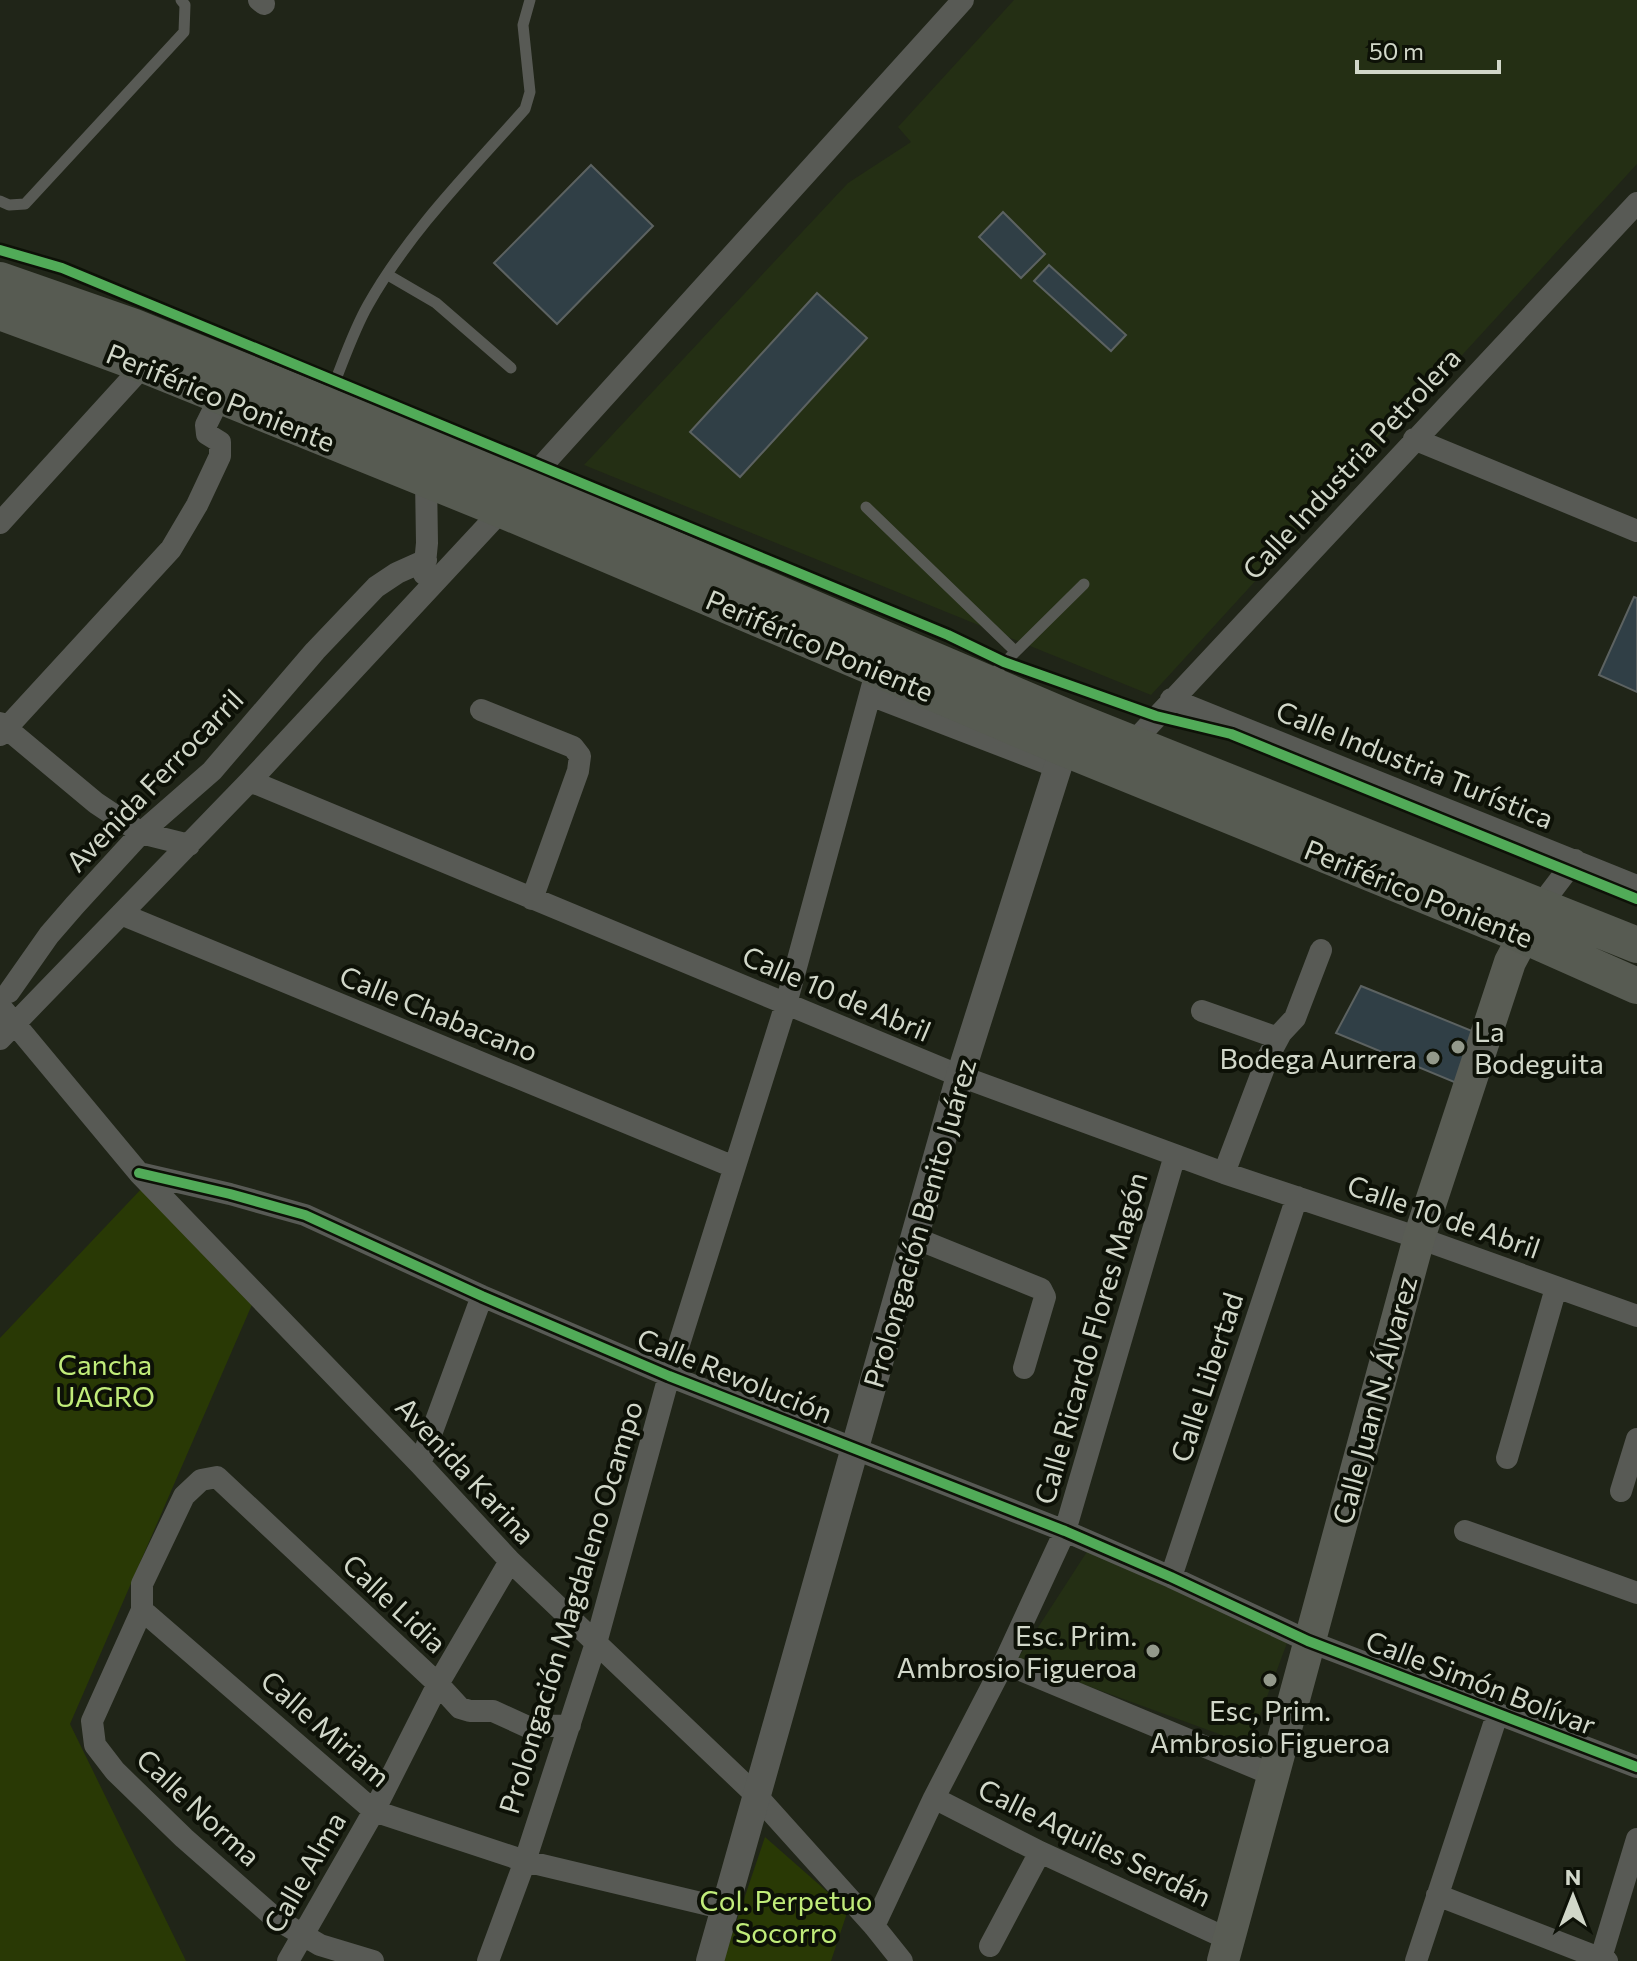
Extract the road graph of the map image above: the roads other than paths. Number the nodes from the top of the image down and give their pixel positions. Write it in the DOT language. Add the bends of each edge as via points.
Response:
graph roads {
  1 [pos="181,0"];
  2 [pos="530,0"];
  3 [pos="963,0"];
  4 [pos="0,201"];
  5 [pos="1637,203"];
  6 [pos="388,275"];
  7 [pos="2,307"];
  8 [pos="144,365"];
  9 [pos="511,368"];
  10 [pos="220,397"];
  11 [pos="326,405"];
  12 [pos="1414,439"];
  13 [pos="426,479"];
  14 [pos="513,497"];
  15 [pos="866,507"];
  16 [pos="0,523"];
  17 [pos="1637,531"];
  18 [pos="426,560"];
  19 [pos="1084,584"];
  20 [pos="415,603"];
  21 [pos="1015,651"];
  22 [pos="874,682"];
  23 [pos="978,696"];
  24 [pos="1171,699"];
  25 [pos="481,710"];
  26 [pos="2,729"];
  27 [pos="1065,745"];
  28 [pos="1122,756"];
  29 [pos="250,781"];
  30 [pos="141,833"];
  31 [pos="189,845"];
  32 [pos="1575,860"];
  33 [pos="1637,886"];
  34 [pos="532,899"];
  35 [pos="121,914"];
  36 [pos="1531,921"];
  37 [pos="1637,945"];
  38 [pos="1321,950"];
  39 [pos="75,961"];
  40 [pos="1637,986"];
  41 [pos="786,1004"];
  42 [pos="1202,1011"];
  43 [pos="5,1013"];
  44 [pos="1278,1038"];
  45 [pos="960,1076"];
  46 [pos="1175,1155"];
  47 [pos="734,1167"];
  48 [pos="139,1173"];
  49 [pos="1224,1173"];
  50 [pos="1297,1197"];
  51 [pos="915,1238"];
  52 [pos="1419,1238"];
  53 [pos="1556,1288"];
  54 [pos="482,1296"];
  55 [pos="1635,1308"];
  56 [pos="1024,1368"];
  57 [pos="669,1376"];
  58 [pos="1637,1439"];
  59 [pos="854,1448"];
  60 [pos="1507,1458"];
  61 [pos="420,1464"];
  62 [pos="1621,1491"];
  63 [pos="1065,1531"];
  64 [pos="1465,1531"];
  65 [pos="510,1561"];
  66 [pos="1171,1577"];
  67 [pos="1637,1593"];
  68 [pos="142,1610"];
  69 [pos="1308,1641"];
  70 [pos="596,1643"];
  71 [pos="1004,1663"];
  72 [pos="438,1684"];
  73 [pos="1497,1715"];
  74 [pos="570,1725"];
  75 [pos="1637,1767"];
  76 [pos="1273,1775"];
  77 [pos="758,1797"];
  78 [pos="934,1798"];
  79 [pos="374,1811"];
  80 [pos="1637,1839"];
  81 [pos="1040,1852"];
  82 [pos="525,1861"];
  83 [pos="1437,1895"];
  84 [pos="726,1909"];
  85 [pos="874,1926"];
  86 [pos="302,1936"];
  87 [pos="990,1946"];
  88 [pos="1226,1951"];
  89 [pos="1603,1960"];
  90 [pos="288,1961"];
  91 [pos="373,1961"];
  92 [pos="488,1961"];
  93 [pos="710,1961"];
  94 [pos="902,1961"];
  95 [pos="1416,1961"];
  1 -- 4 [label="lane" via="184,32 25,204"];
  2 -- 6 [label="lane" via="523,25 530,92 525,109 431,215"];
  3 -- 14 [label="street"];
  5 -- 12 [label="street, Calle Industria Petrolera"];
  6 -- 9 [label="lane" via="436,303"];
  6 -- 11 [label="lane" via="360,320"];
  7 -- 8 [label="main road, Periférico Poniente"];
  7 -- 11 [label="main road, Periférico Poniente" via="132,326"];
  8 -- 10 [label="main road, Periférico Poniente"];
  8 -- 16 [label="street"];
  10 -- 13 [label="main road, Periférico Poniente"];
  10 -- 26 [label="street" via="206,425 207,434 220,442 220,456 171,549"];
  11 -- 14 [label="main road, Periférico Poniente"];
  12 -- 17 [label="street"];
  12 -- 24 [label="street, Calle Industria Petrolera"];
  13 -- 14 [label="main road, Periférico Poniente"];
  13 -- 18 [label="street"];
  14 -- 20 [label="street"];
  14 -- 22 [label="main road, Periférico Poniente"];
  14 -- 23 [label="main road, Periférico Poniente"];
  15 -- 21 [label="lane"];
  18 -- 20 [label="street"];
  18 -- 30 [label="street, Avenida Ferrocarril" via="376,587 212,771"];
  19 -- 21 [label="lane"];
  20 -- 29 [label="street"];
  21 -- 23 [label="lane"];
  22 -- 23 [label="main road, Periférico Poniente"];
  22 -- 27 [label="street"];
  22 -- 41 [label="street, Prolongación Magdaleno Ocampo"];
  23 -- 27 [label="main road, Periférico Poniente"];
  24 -- 28 [label="street, Calle Industria Petrolera"];
  24 -- 32 [label="street, Calle Industria Turística"];
  25 -- 34 [label="street" via="573,747 580,756"];
  26 -- 30 [label="street"];
  27 -- 28 [label="main road, Periférico Poniente"];
  27 -- 45 [label="street, Prolongación Benito Juárez"];
  28 -- 36 [label="main road, Periférico Poniente"];
  29 -- 31 [label="street"];
  29 -- 34 [label="street, Calle 10 de Abril"];
  30 -- 31 [label="street"];
  30 -- 43 [label="street, Avenida Ferrocarril" via="49,935"];
  31 -- 35 [label="street"];
  32 -- 33 [label="street, Calle Industria Turística"];
  32 -- 36 [label="street, Calle Juan N. Álvarez"];
  34 -- 41 [label="street, Calle 10 de Abril"];
  35 -- 39 [label="street"];
  35 -- 47 [label="street, Calle Chabacano"];
  36 -- 37 [label="main road, Periférico Poniente"];
  36 -- 40 [label="main road, Periférico Poniente"];
  36 -- 52 [label="main road, Calle Juan N. Álvarez" via="1510,962"];
  38 -- 44 [label="street" via="1295,1018"];
  39 -- 43 [label="street"];
  39 -- 43 [label="street"];
  41 -- 45 [label="street, Calle 10 de Abril"];
  41 -- 47 [label="street, Prolongación Magdaleno Ocampo"];
  42 -- 44 [label="street"];
  43 -- 48 [label="street, Avenida Karina"];
  44 -- 49 [label="street"];
  45 -- 46 [label="street, Calle 10 de Abril"];
  45 -- 51 [label="street, Prolongación Benito Juárez"];
  46 -- 49 [label="street, Calle 10 de Abril"];
  46 -- 63 [label="street, Calle Ricardo Flores Magón"];
  47 -- 57 [label="street, Prolongación Magdaleno Ocampo"];
  48 -- 54 [label="street, Calle Revolución" via="305,1215"];
  48 -- 61 [label="street, Avenida Karina"];
  49 -- 50 [label="street, Calle 10 de Abril"];
  50 -- 52 [label="street, Calle 10 de Abril"];
  50 -- 66 [label="street, Calle Libertad"];
  51 -- 56 [label="street" via="1041,1289 1045,1297"];
  51 -- 59 [label="street, Prolongación Benito Juárez"];
  52 -- 53 [label="street, Calle 10 de Abril"];
  52 -- 69 [label="main road, Calle Juan N. Álvarez"];
  53 -- 55 [label="street, Calle 10 de Abril"];
  53 -- 60 [label="street"];
  54 -- 57 [label="street, Calle Revolución"];
  54 -- 61 [label="street"];
  57 -- 59 [label="street, Calle Revolución"];
  57 -- 70 [label="street, Prolongación Magdaleno Ocampo"];
  58 -- 62 [label="street"];
  59 -- 63 [label="street, Calle Revolución"];
  59 -- 77 [label="street, Prolongación Benito Juárez"];
  61 -- 65 [label="street, Avenida Karina"];
  63 -- 66 [label="street, Calle Revolución"];
  63 -- 71 [label="street, Calle Ricardo Flores Magón"];
  64 -- 67 [label="street"];
  65 -- 70 [label="street, Avenida Karina"];
  65 -- 72 [label="street, Calle Alma"];
  66 -- 69 [label="street, Calle Revolución"];
  68 -- 72 [label="street, Calle Lidia" via="142,1584 184,1496 201,1480 217,1477"];
  68 -- 79 [label="street, Calle Miriam"];
  68 -- 86 [label="street, Calle Norma" via="92,1721 95,1745 184,1838"];
  69 -- 73 [label="street, Calle Simón Bolívar"];
  69 -- 76 [label="main road, Calle Juan N. Álvarez"];
  70 -- 74 [label="street, Prolongación Magdaleno Ocampo"];
  70 -- 77 [label="street, Avenida Karina"];
  71 -- 76 [label="street"];
  71 -- 78 [label="street, Calle Ricardo Flores Magón"];
  72 -- 74 [label="street, Calle Lidia" via="460,1708 493,1711 528,1727"];
  72 -- 79 [label="street, Calle Alma"];
  73 -- 75 [label="street, Calle Simón Bolívar"];
  73 -- 83 [label="street"];
  74 -- 82 [label="street, Prolongación Magdaleno Ocampo"];
  76 -- 88 [label="main road, Calle Juan N. Álvarez"];
  77 -- 84 [label="street, Prolongación Benito Juárez"];
  77 -- 85 [label="street, Avenida Karina"];
  78 -- 81 [label="street, Calle Aquiles Serdán"];
  78 -- 85 [label="street, Calle Ricardo Flores Magón"];
  79 -- 82 [label="street, Calle Miriam"];
  79 -- 86 [label="street, Calle Alma"];
  80 -- 89 [label="street"];
  81 -- 87 [label="street"];
  81 -- 88 [label="street, Calle Aquiles Serdán" via="1083,1870"];
  82 -- 84 [label="street, Calle Miriam"];
  82 -- 92 [label="street, Prolongación Magdaleno Ocampo"];
  83 -- 89 [label="street"];
  83 -- 95 [label="street"];
  84 -- 93 [label="street, Prolongación Benito Juárez"];
  85 -- 94 [label="street, Avenida Karina"];
  86 -- 90 [label="street, Calle Alma"];
  86 -- 91 [label="street, Calle Norma"];
}
